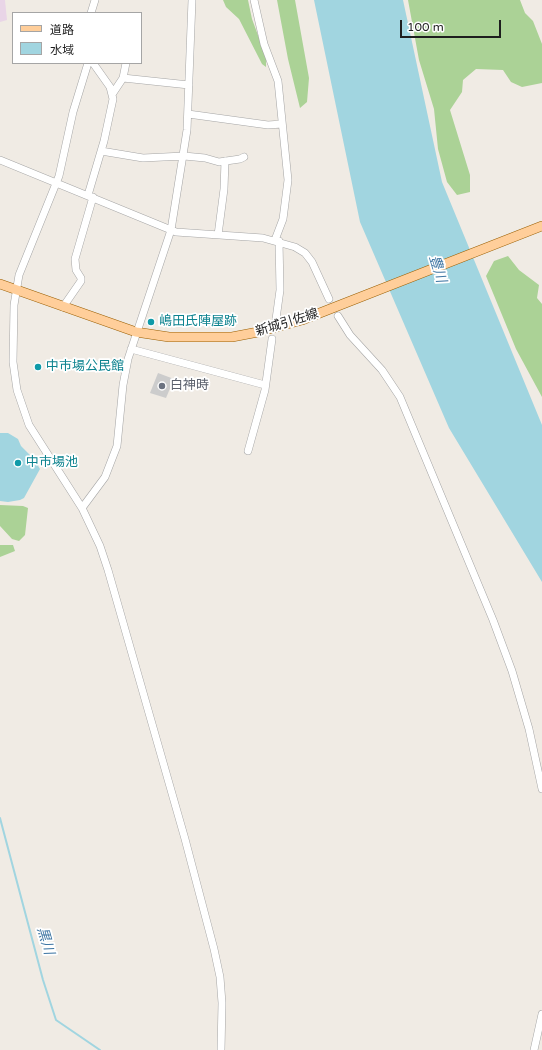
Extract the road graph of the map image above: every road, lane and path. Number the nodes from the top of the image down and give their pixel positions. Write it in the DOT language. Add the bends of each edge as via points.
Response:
graph roads {
  1 [pos="95,0"];
  2 [pos="192,0"];
  3 [pos="254,0"];
  4 [pos="91,12"];
  5 [pos="88,64"];
  6 [pos="94,64"];
  7 [pos="126,64"];
  8 [pos="123,78"];
  9 [pos="189,85"];
  10 [pos="113,93"];
  11 [pos="188,114"];
  12 [pos="282,124"];
  13 [pos="101,151"];
  14 [pos="184,156"];
  15 [pos="244,157"];
  16 [pos="0,160"];
  17 [pos="225,161"];
  18 [pos="56,184"];
  19 [pos="91,196"];
  20 [pos="542,226"];
  21 [pos="171,230"];
  22 [pos="218,235"];
  23 [pos="277,240"];
  24 [pos="0,284"];
  25 [pos="16,289"];
  26 [pos="329,300"];
  27 [pos="63,307"];
  28 [pos="338,316"];
  29 [pos="276,319"];
  30 [pos="136,332"];
  31 [pos="272,339"];
  32 [pos="131,349"];
  33 [pos="265,386"];
  34 [pos="248,451"];
  35 [pos="82,508"];
  36 [pos="542,789"];
  37 [pos="542,1014"];
  38 [pos="221,1050"];
  39 [pos="534,1050"];
  1 -- 4 [label="street"];
  2 -- 9 [label="street"];
  3 -- 12 [label="street" via="264,44 278,81"];
  5 -- 18 [label="street"];
  6 -- 10 [label="street"];
  7 -- 8 [label="street"];
  8 -- 9 [label="street"];
  8 -- 10 [label="street"];
  9 -- 11 [label="street"];
  10 -- 13 [label="street" via="112,111"];
  11 -- 12 [label="street"];
  11 -- 14 [label="street"];
  12 -- 23 [label="street" via="288,180 283,219"];
  13 -- 14 [label="street" via="143,158"];
  13 -- 19 [label="street"];
  14 -- 17 [label="street"];
  14 -- 21 [label="street"];
  15 -- 17 [label="street"];
  16 -- 18 [label="street"];
  17 -- 22 [label="street"];
  18 -- 19 [label="street"];
  18 -- 25 [label="street" via="19,275"];
  19 -- 21 [label="street"];
  19 -- 27 [label="street" via="75,259 76,270 81,280"];
  20 -- 30 [label="main road, 新城引佐線" via="302,320 258,332 232,337 169,337"];
  21 -- 22 [label="street" via="189,234"];
  21 -- 30 [label="street"];
  22 -- 23 [label="street"];
  23 -- 26 [label="street" via="305,253 312,262"];
  23 -- 29 [label="street" via="280,290"];
  24 -- 25 [label="main road, 新城引佐線"];
  25 -- 27 [label="main road, 新城引佐線"];
  25 -- 35 [label="street" via="13,362 17,390 29,425"];
  27 -- 30 [label="main road, 新城引佐線"];
  28 -- 36 [label="street" via="350,335 382,370 400,397 512,671 529,729"];
  30 -- 32 [label="street"];
  31 -- 33 [label="street"];
  32 -- 33 [label="street"];
  32 -- 35 [label="street" via="123,385 117,446 105,477"];
  33 -- 34 [label="street"];
  35 -- 38 [label="street" via="111,577 214,949 222,1003"];
  37 -- 39 [label="street"];
}
